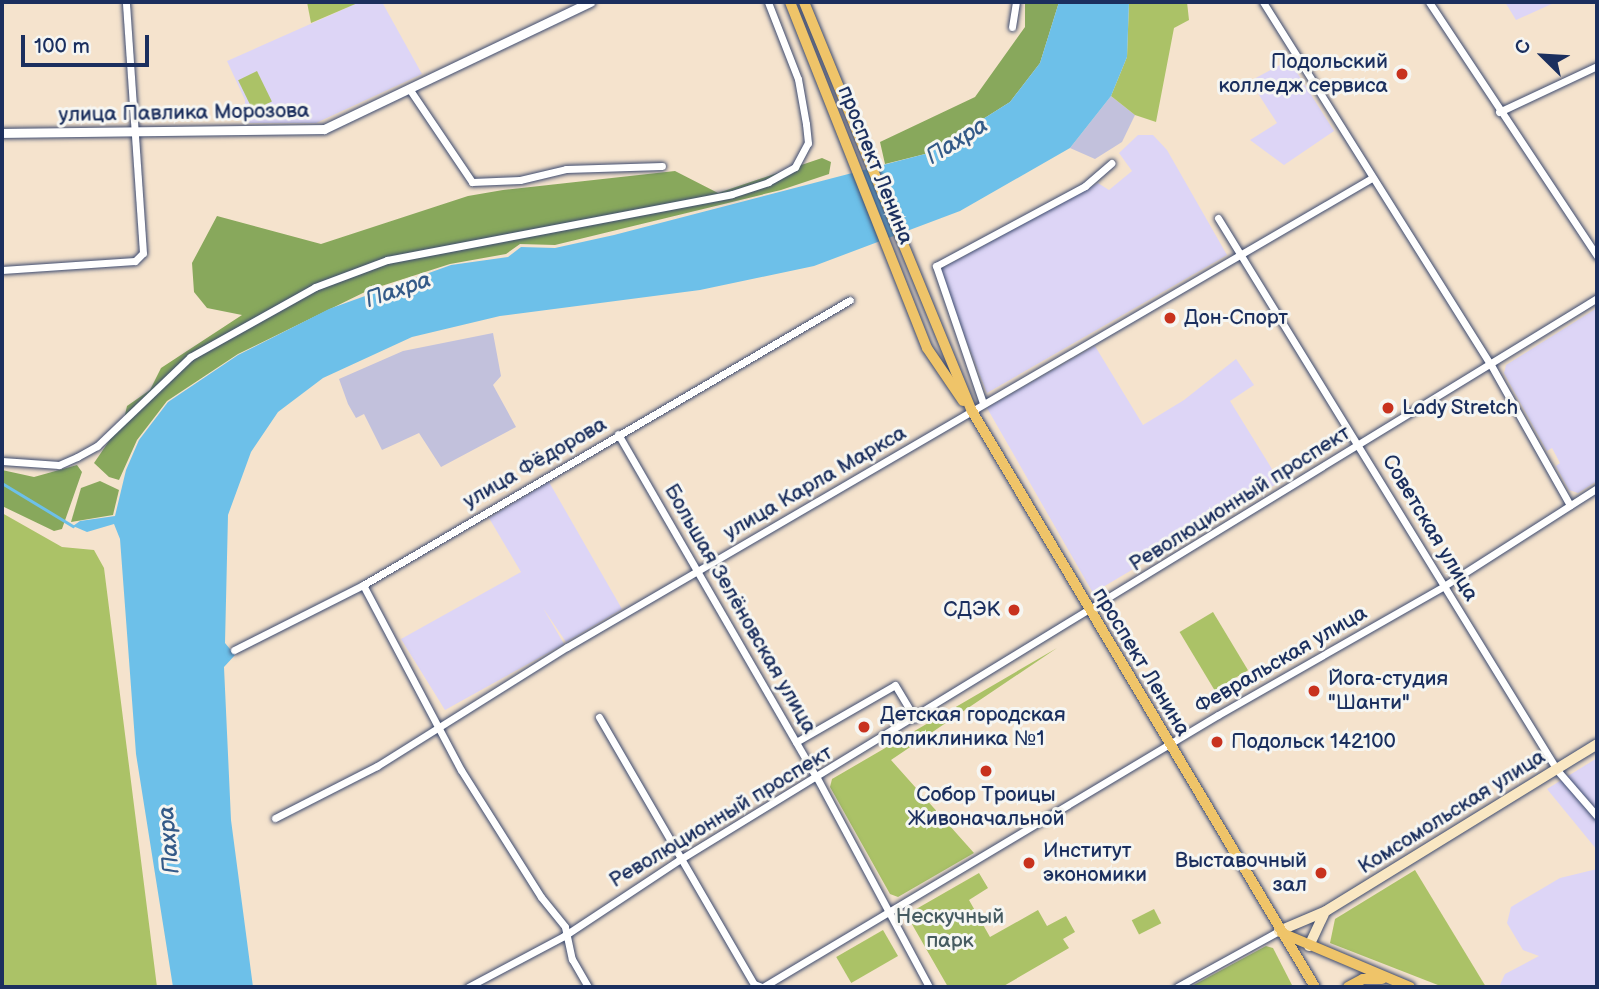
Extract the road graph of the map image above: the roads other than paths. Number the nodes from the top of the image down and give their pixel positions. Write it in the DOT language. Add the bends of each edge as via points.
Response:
graph roads {
  1 [pos="126,2"];
  2 [pos="590,2"];
  3 [pos="768,2"];
  4 [pos="790,2"];
  5 [pos="804,2"];
  6 [pos="1016,2"];
  7 [pos="1263,2"];
  8 [pos="1429,2"];
  9 [pos="1012,27"];
  10 [pos="1597,66"];
  11 [pos="410,90"];
  12 [pos="1499,112"];
  13 [pos="132,130"];
  14 [pos="2,133"];
  15 [pos="1111,163"];
  16 [pos="662,166"];
  17 [pos="1372,178"];
  18 [pos="1218,218"];
  19 [pos="1238,256"];
  20 [pos="1597,256"];
  21 [pos="2,270"];
  22 [pos="1597,298"];
  23 [pos="850,300"];
  24 [pos="1491,365"];
  25 [pos="983,402"];
  26 [pos="972,411"];
  27 [pos="618,434"];
  28 [pos="1360,446"];
  29 [pos="2,461"];
  30 [pos="1597,488"];
  31 [pos="1570,505"];
  32 [pos="698,571"];
  33 [pos="363,585"];
  34 [pos="1444,586"];
  35 [pos="1089,612"];
  36 [pos="234,650"];
  37 [pos="599,717"];
  38 [pos="915,719"];
  39 [pos="440,727"];
  40 [pos="796,742"];
  41 [pos="1597,744"];
  42 [pos="1169,746"];
  43 [pos="1557,770"];
  44 [pos="817,778"];
  45 [pos="1597,816"];
  46 [pos="275,818"];
  47 [pos="680,860"];
  48 [pos="888,911"];
  49 [pos="1326,911"];
  50 [pos="1279,932"];
  51 [pos="564,936"];
  52 [pos="1309,946"];
  53 [pos="1388,979"];
  54 [pos="1308,981"];
  55 [pos="468,987"];
  56 [pos="588,987"];
  57 [pos="763,987"];
  58 [pos="929,987"];
  59 [pos="1177,987"];
  60 [pos="1315,987"];
  61 [pos="1348,987"];
  62 [pos="1410,987"];
  1 -- 13 [label="street"];
  2 -- 11 [label="street, улица Павлика Морозова"];
  3 -- 29 [label="street" via="798,79 806,124 808,143 794,167 732,194 387,260 315,288 190,357 97,446 77,457 59,465"];
  4 -- 26 [label="main road, проспект Ленина" via="927,348"];
  5 -- 26 [label="main road, проспект Ленина"];
  6 -- 9 [label="street"];
  7 -- 17 [label="street"];
  8 -- 12 [label="street"];
  10 -- 12 [label="street"];
  11 -- 13 [label="street, улица Павлика Морозова" via="324,129"];
  11 -- 16 [label="street" via="472,182 520,180 565,169"];
  12 -- 20 [label="street"];
  13 -- 14 [label="street, улица Павлика Морозова"];
  13 -- 21 [label="street" via="140,259"];
  15 -- 25 [label="street" via="1085,186 936,266"];
  17 -- 19 [label="street, улица Карла Маркса"];
  17 -- 24 [label="street"];
  18 -- 19 [label="street, Советская улица"];
  19 -- 25 [label="street, улица Карла Маркса"];
  19 -- 28 [label="street, Советская улица"];
  22 -- 24 [label="street, Революционный проспект"];
  23 -- 27 [label="street, улица Фёдорова"];
  24 -- 28 [label="street, Революционный проспект"];
  24 -- 31 [label="street"];
  25 -- 26 [label="street, улица Карла Маркса"];
  26 -- 32 [label="street, улица Карла Маркса"];
  26 -- 35 [label="main road, проспект Ленина"];
  27 -- 32 [label="street, Большая Зелёновская улица"];
  27 -- 33 [label="street, улица Фёдорова"];
  28 -- 34 [label="street, Советская улица"];
  28 -- 35 [label="street, Революционный проспект"];
  30 -- 31 [label="street, Февральская улица"];
  31 -- 34 [label="street, Февральская улица"];
  32 -- 39 [label="street, улица Карла Маркса"];
  32 -- 40 [label="street, Большая Зелёновская улица"];
  33 -- 36 [label="street, улица Фёдорова"];
  33 -- 39 [label="street"];
  34 -- 42 [label="street, Февральская улица"];
  34 -- 43 [label="street, Советская улица"];
  35 -- 38 [label="street, Революционный проспект"];
  35 -- 42 [label="main road, проспект Ленина"];
  37 -- 47 [label="street"];
  38 -- 40 [label="street" via="895,685"];
  38 -- 44 [label="street, Революционный проспект"];
  39 -- 46 [label="street, улица Карла Маркса" via="377,766"];
  39 -- 51 [label="street" via="461,770 565,927"];
  40 -- 44 [label="street, Большая Зелёновская улица"];
  41 -- 43 [label="main road, Комсомольская улица"];
  42 -- 48 [label="street, Февральская улица"];
  42 -- 50 [label="main road, проспект Ленина"];
  43 -- 45 [label="street, Советская улица"];
  43 -- 49 [label="main road, Комсомольская улица"];
  44 -- 47 [label="street, Революционный проспект"];
  44 -- 48 [label="street, Большая Зелёновская улица"];
  47 -- 51 [label="street, Революционный проспект"];
  47 -- 57 [label="street" via="754,984"];
  48 -- 57 [label="street, Февральская улица"];
  48 -- 58 [label="street, Большая Зелёновская улица"];
  49 -- 50 [label="main road, Комсомольская улица"];
  49 -- 52 [label="main road"];
  50 -- 52 [label="main road"];
  50 -- 54 [label="main road, проспект Ленина"];
  50 -- 59 [label="street"];
  51 -- 55 [label="street, Революционный проспект"];
  51 -- 56 [label="street"];
  52 -- 53 [label="main road"];
  52 -- 54 [label="main road"];
  53 -- 61 [label="main road" via="1363,979"];
  53 -- 62 [label="main road"];
  54 -- 60 [label="main road, проспект Ленина"];
}
